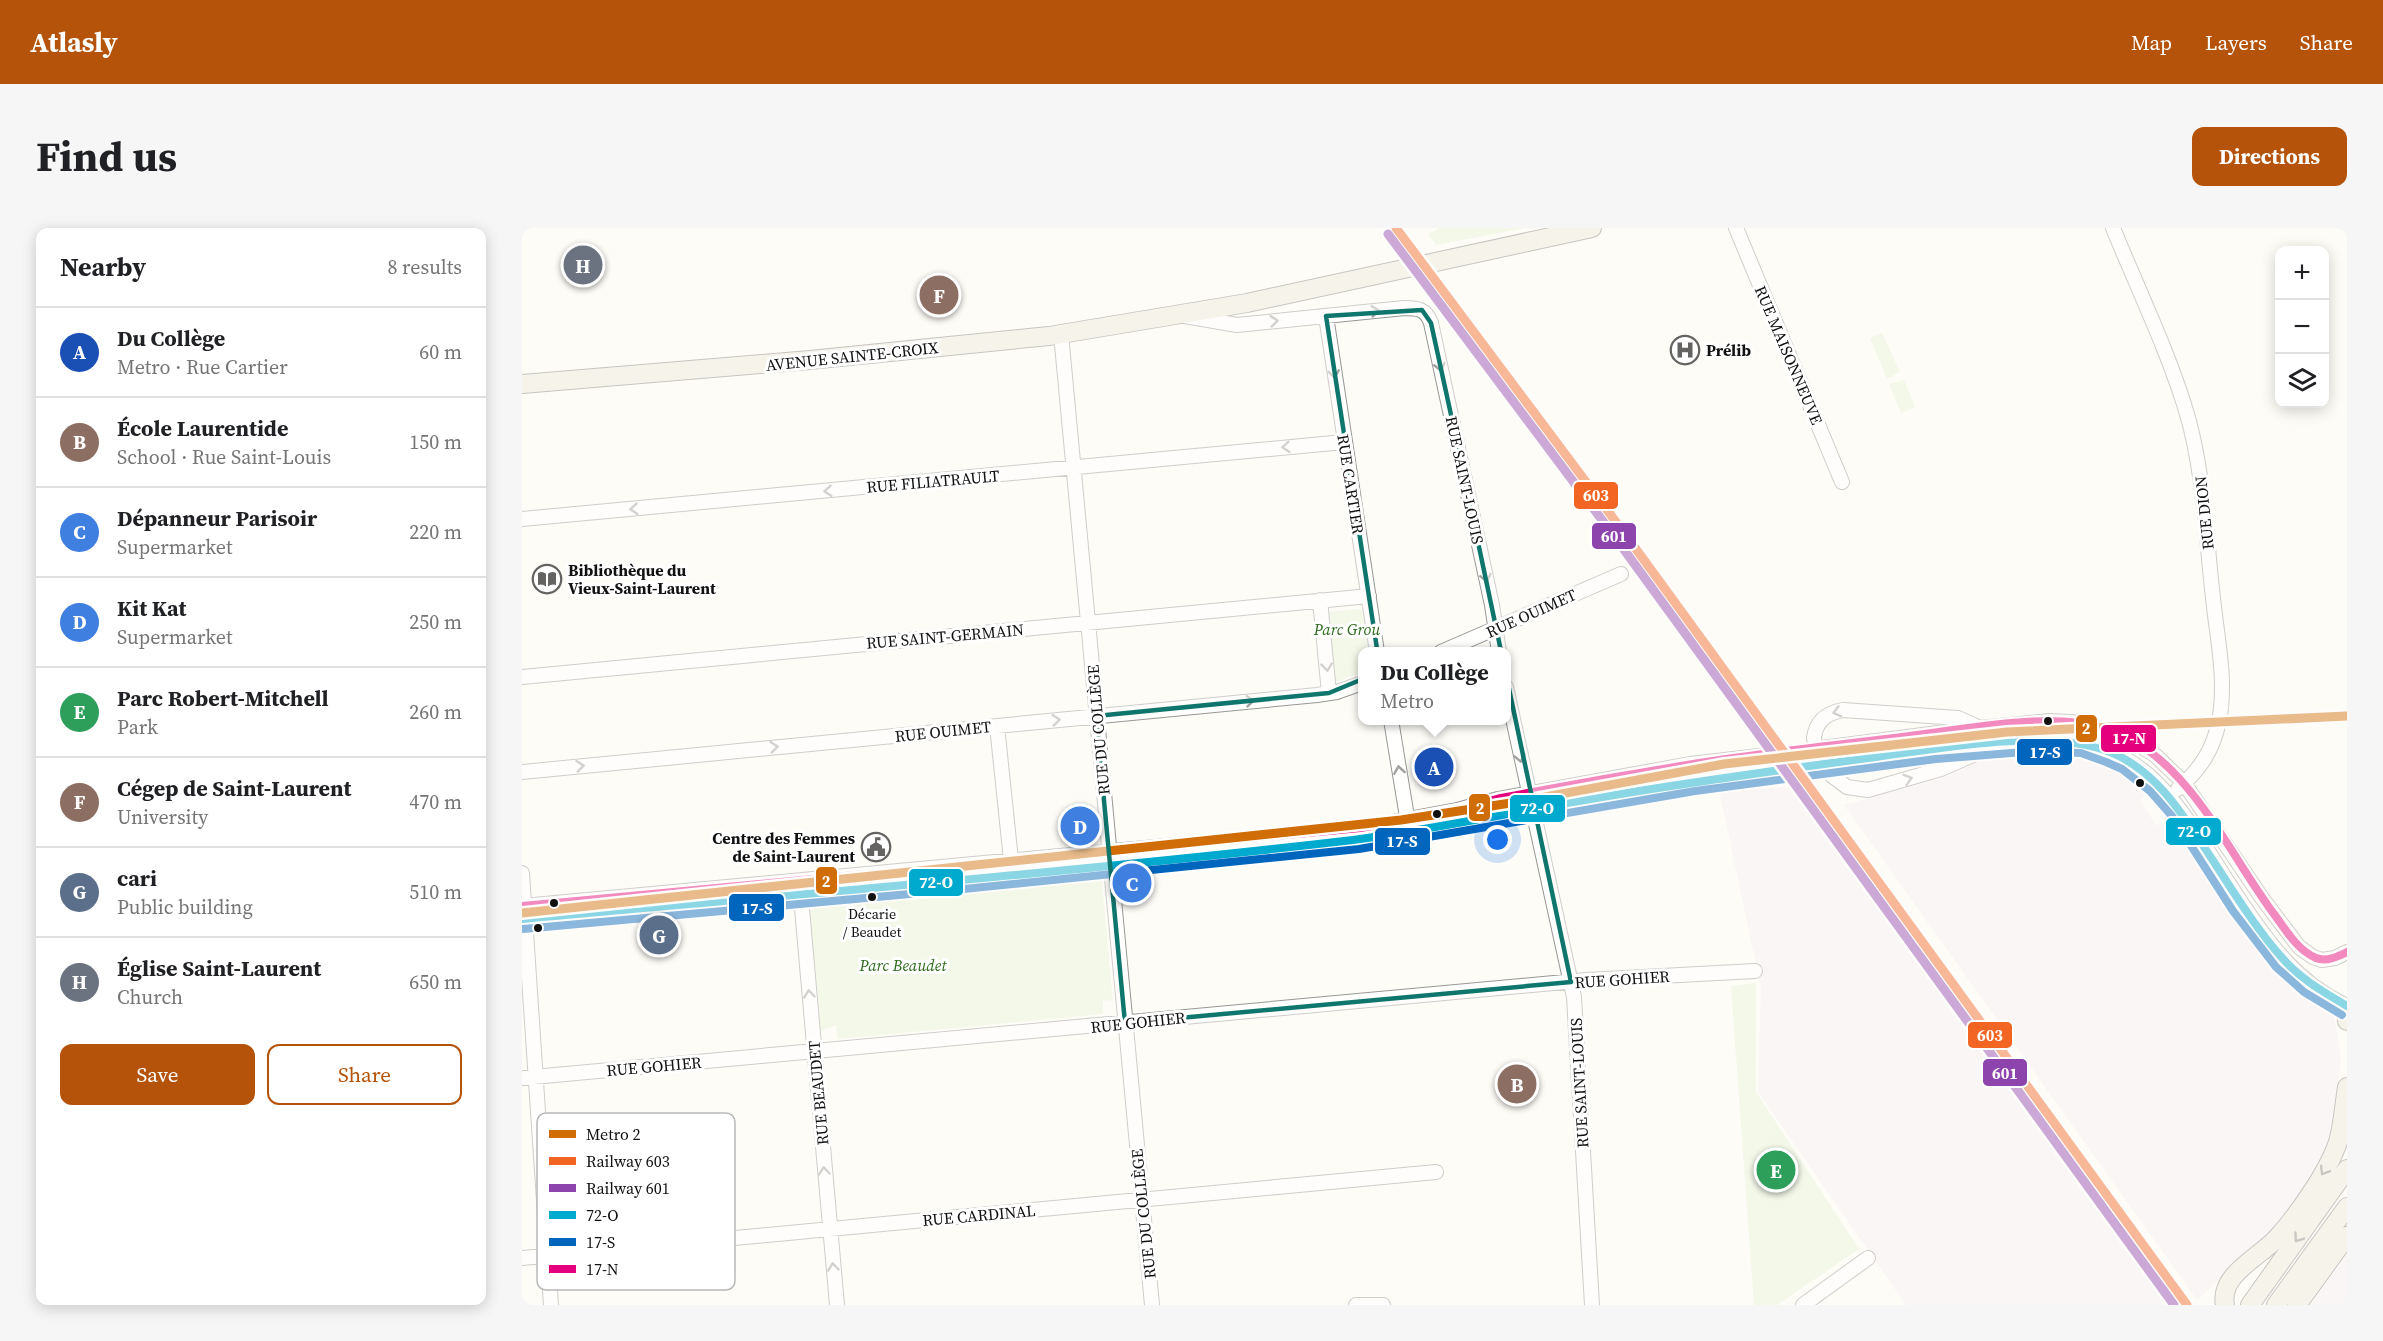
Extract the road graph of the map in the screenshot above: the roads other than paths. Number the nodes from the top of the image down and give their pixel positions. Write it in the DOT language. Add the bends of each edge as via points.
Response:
graph roads {
  1 [pos="1592,228"];
  2 [pos="1736,228"];
  3 [pos="2113,228"];
  4 [pos="1424,311"];
  5 [pos="1180,315"];
  6 [pos="1326,316"];
  7 [pos="1060,334"];
  8 [pos="522,384"];
  9 [pos="1344,442"];
  10 [pos="1075,468"];
  11 [pos="1842,482"];
  12 [pos="522,519"];
  13 [pos="1621,574"];
  14 [pos="1369,596"];
  15 [pos="1320,600"];
  16 [pos="1088,622"];
  17 [pos="1496,629"];
  18 [pos="1376,647"];
  19 [pos="1451,647"];
  20 [pos="1498,647"];
  21 [pos="522,677"];
  22 [pos="1358,684"];
  23 [pos="1329,693"];
  24 [pos="1511,710"];
  25 [pos="1096,716"];
  26 [pos="1393,725"];
  27 [pos="997,726"];
  28 [pos="1980,728"];
  29 [pos="1818,743"];
  30 [pos="1981,745"];
  31 [pos="1768,755"];
  32 [pos="1831,763"];
  33 [pos="1779,770"];
  34 [pos="522,772"];
  35 [pos="2184,783"];
  36 [pos="1529,793"];
  37 [pos="2169,796"];
  38 [pos="1533,810"];
  39 [pos="1408,825"];
  40 [pos="1108,850"];
  41 [pos="1011,860"];
  42 [pos="1110,865"];
  43 [pos="522,873"];
  44 [pos="800,887"];
  45 [pos="523,913"];
  46 [pos="2347,952"];
  47 [pos="1755,971"];
  48 [pos="1571,982"];
  49 [pos="2347,1007"];
  50 [pos="2347,1021"];
  51 [pos="1125,1023"];
  52 [pos="814,1052"];
  53 [pos="529,1078"];
  54 [pos="2347,1088"];
  55 [pos="537,1161"];
  56 [pos="2346,1168"];
  57 [pos="1437,1173"];
  58 [pos="1142,1200"];
  59 [pos="2347,1207"];
  60 [pos="829,1229"];
  61 [pos="2347,1236"];
  62 [pos="735,1238"];
  63 [pos="537,1256"];
  64 [pos="522,1258"];
  65 [pos="1868,1258"];
  66 [pos="550,1290"];
  67 [pos="551,1305"];
  68 [pos="837,1305"];
  69 [pos="1152,1305"];
  70 [pos="1356,1305"];
  71 [pos="1383,1305"];
  72 [pos="1592,1305"];
  73 [pos="1803,1305"];
  74 [pos="2225,1305"];
  75 [pos="2250,1305"];
  76 [pos="2276,1305"];
  77 [pos="2297,1305"];
  1 -- 5 [label="main road, AVENUE SAINTE-CROIX"];
  2 -- 11 [label="street, RUE MAISONNEUVE"];
  3 -- 35 [label="street, RUE DION" via="2181,397 2198,460 2222,699 2211,747 2196,773"];
  6 -- 4 [label="street, AVENUE SAINTE-CROIX, one-way" via="1412,308"];
  4 -- 17 [label="street, RUE SAINT-LOUIS, one-way" via="1433,335"];
  5 -- 6 [label="street, AVENUE SAINTE-CROIX, one-way" via="1235,325"];
  5 -- 7 [label="main road, AVENUE SAINTE-CROIX"];
  6 -- 9 [label="street, RUE CARTIER, one-way"];
  7 -- 8 [label="main road, AVENUE SAINTE-CROIX"];
  7 -- 10 [label="street, RUE DU COLLÈGE"];
  9 -- 10 [label="street, RUE FILIATRAULT, one-way"];
  9 -- 14 [label="street, RUE CARTIER"];
  10 -- 12 [label="street, RUE FILIATRAULT, one-way"];
  10 -- 16 [label="street, RUE DU COLLÈGE"];
  13 -- 17 [label="street, RUE OUIMET"];
  14 -- 15 [label="street, RUE SAINT-GERMAIN"];
  14 -- 18 [label="street, RUE CARTIER"];
  15 -- 16 [label="street, RUE SAINT-GERMAIN"];
  15 -- 23 [label="street, one-way"];
  16 -- 21 [label="street, RUE SAINT-GERMAIN"];
  16 -- 25 [label="street, RUE DU COLLÈGE"];
  17 -- 19 [label="street, RUE OUIMET"];
  17 -- 20 [label="street, RUE SAINT-LOUIS"];
  22 -- 23 [label="street, RUE OUIMET"];
  25 -- 23 [label="street, RUE OUIMET, one-way"];
  24 -- 36 [label="street, RUE SAINT-LOUIS, one-way"];
  27 -- 25 [label="street, RUE OUIMET, one-way"];
  25 -- 40 [label="street, RUE DU COLLÈGE"];
  39 -- 26 [label="street, one-way"];
  34 -- 27 [label="street, RUE OUIMET, one-way"];
  27 -- 41 [label="street"];
  28 -- 29 [label="street"];
  28 -- 29 [label="street, one-way" via="1958,718 1843,710 1821,719 1816,727"];
  28 -- 35 [label="street" via="2059,721 2095,726 2140,745"];
  29 -- 30 [label="street, one-way, bridge" via="1814,748 1837,781 1851,789 1868,790 1973,755"];
  30 -- 32 [label="street"];
  30 -- 37 [label="street" via="2047,740 2091,745 2127,760"];
  31 -- 36 [label="street" via="1690,764"];
  33 -- 38 [label="street"];
  35 -- 37 [label="street, RUE DION"];
  35 -- 46 [label="street" via="2299,947 2322,960"];
  36 -- 38 [label="street, RUE SAINT-LOUIS"];
  36 -- 39 [label="street"];
  37 -- 49 [label="street" via="2279,955 2310,984"];
  38 -- 39 [label="street"];
  38 -- 48 [label="street, RUE SAINT-LOUIS"];
  39 -- 40 [label="street"];
  39 -- 42 [label="street" via="1358,839"];
  40 -- 41 [label="street"];
  40 -- 42 [label="street, RUE DU COLLÈGE"];
  41 -- 44 [label="street"];
  42 -- 44 [label="street"];
  42 -- 51 [label="street, RUE DU COLLÈGE"];
  43 -- 45 [label="street"];
  44 -- 45 [label="street"];
  52 -- 44 [label="street, RUE BEAUDET, one-way"];
  45 -- 53 [label="street"];
  47 -- 48 [label="street, RUE GOHIER"];
  48 -- 51 [label="street, RUE GOHIER"];
  48 -- 72 [label="street, RUE SAINT-LOUIS"];
  49 -- 50 [label="main road"];
  51 -- 52 [label="street, RUE GOHIER"];
  51 -- 58 [label="street, RUE DU COLLÈGE"];
  52 -- 53 [label="street, RUE GOHIER"];
  60 -- 52 [label="street, RUE BEAUDET, one-way"];
  53 -- 55 [label="street"];
  54 -- 74 [label="main road, one-way" via="2338,1140 2325,1170 2278,1237 2229,1281 2224,1292"];
  56 -- 75 [label="main road, one-way"];
  57 -- 58 [label="street, RUE CARDINAL"];
  58 -- 60 [label="street, RUE CARDINAL"];
  58 -- 69 [label="street, RUE DU COLLÈGE"];
  59 -- 76 [label="main road"];
  60 -- 62 [label="street, RUE CARDINAL"];
  68 -- 60 [label="street, RUE BEAUDET, one-way"];
  61 -- 77 [label="main road"];
  63 -- 64 [label="street, RUE CARDINAL"];
  65 -- 73 [label="street"];
  66 -- 67 [label="street"];
  70 -- 71 [label="street"];
}
